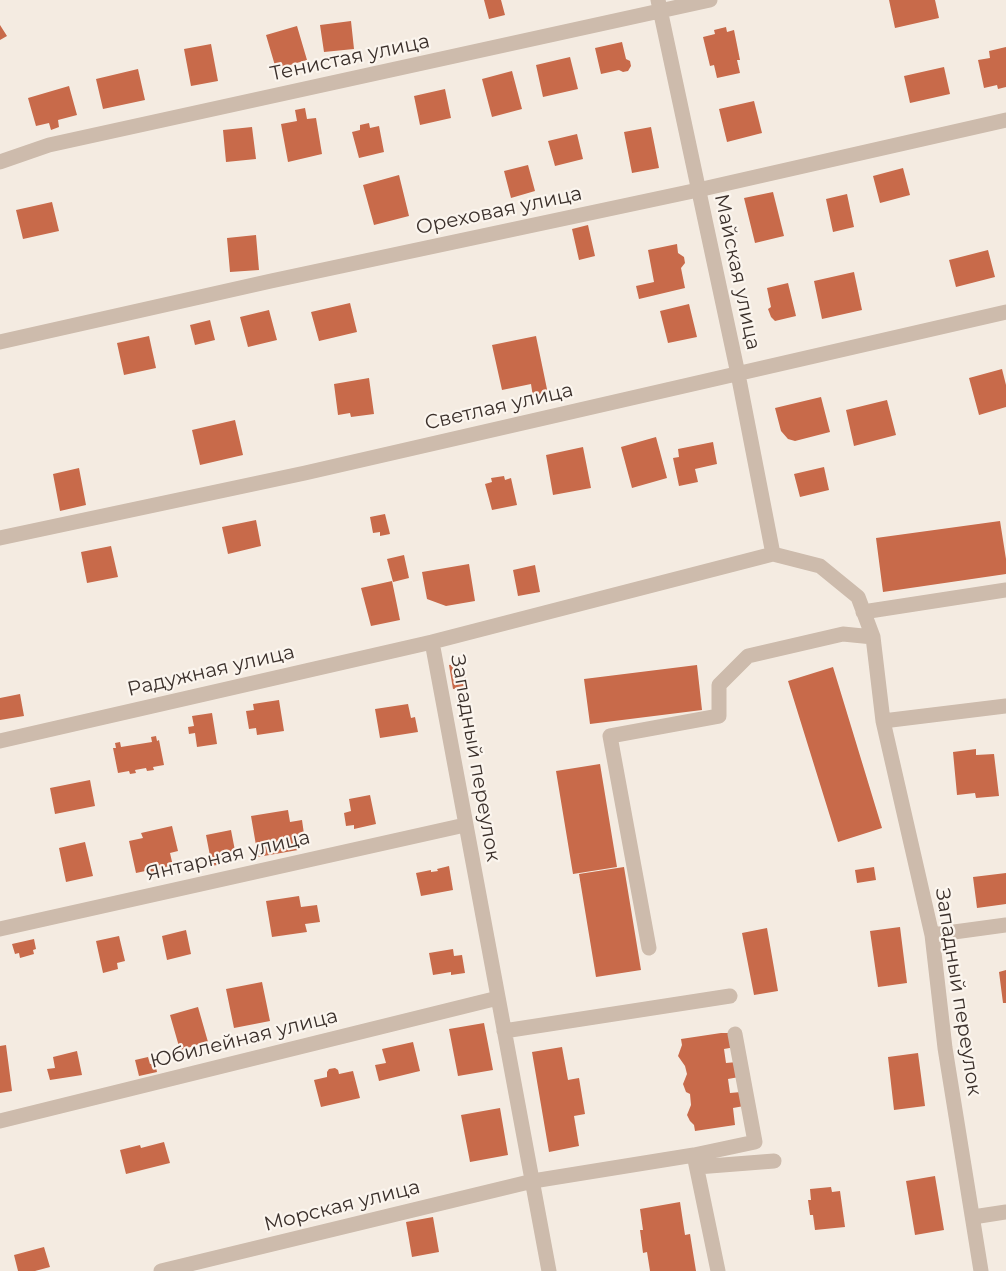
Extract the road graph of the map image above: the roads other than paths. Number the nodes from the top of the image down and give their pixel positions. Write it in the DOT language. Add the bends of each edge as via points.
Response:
graph roads {
  1 [pos="710,0"];
  2 [pos="660,6"];
  3 [pos="1006,120"];
  4 [pos="0,162"];
  5 [pos="698,190"];
  6 [pos="1006,312"];
  7 [pos="0,342"];
  8 [pos="738,374"];
  9 [pos="0,538"];
  10 [pos="773,554"];
  11 [pos="1006,590"];
  12 [pos="863,612"];
  13 [pos="873,638"];
  14 [pos="432,642"];
  15 [pos="1006,706"];
  16 [pos="884,721"];
  17 [pos="0,741"];
  18 [pos="465,825"];
  19 [pos="1006,925"];
  20 [pos="0,929"];
  21 [pos="932,935"];
  22 [pos="649,948"];
  23 [pos="730,996"];
  24 [pos="498,998"];
  25 [pos="504,1030"];
  26 [pos="735,1034"];
  27 [pos="0,1121"];
  28 [pos="696,1161"];
  29 [pos="774,1161"];
  30 [pos="533,1181"];
  31 [pos="1006,1212"];
  32 [pos="973,1217"];
  33 [pos="161,1271"];
  34 [pos="549,1271"];
  35 [pos="718,1271"];
  36 [pos="981,1271"];
  1 -- 2 [label="street, Тенистая улица"];
  2 -- 4 [label="street, Тенистая улица" via="49,145"];
  2 -- 5 [label="street, Майская улица"];
  3 -- 5 [label="street, Ореховая улица"];
  5 -- 7 [label="street, Ореховая улица"];
  5 -- 8 [label="street, Майская улица"];
  6 -- 8 [label="street, Светлая улица"];
  8 -- 9 [label="street, Светлая улица"];
  8 -- 10 [label="street, Майская улица"];
  10 -- 12 [label="street, Западный переулок" via="820,566 858,597"];
  10 -- 14 [label="street, Западный переулок"];
  11 -- 12 [label="street"];
  12 -- 13 [label="street, Западный переулок"];
  13 -- 16 [label="street, Западный переулок"];
  13 -- 22 [label="street" via="843,634 748,656 719,685 718,717 610,735"];
  14 -- 17 [label="street, Радужная улица"];
  14 -- 18 [label="street, Западный переулок"];
  15 -- 16 [label="street"];
  16 -- 21 [label="street, Западный переулок"];
  18 -- 20 [label="street, Янтарная улица"];
  18 -- 24 [label="street, Западный переулок"];
  19 -- 21 [label="street"];
  21 -- 32 [label="street, Западный переулок" via="945,1048"];
  23 -- 25 [label="street"];
  24 -- 25 [label="street, Западный переулок"];
  24 -- 27 [label="street, Юбилейная улица"];
  25 -- 30 [label="street, Западный переулок"];
  26 -- 28 [label="street" via="755,1142"];
  28 -- 29 [label="street"];
  28 -- 30 [label="street, Морская улица"];
  28 -- 35 [label="street"];
  30 -- 33 [label="street, Морская улица"];
  30 -- 34 [label="street, Западный переулок"];
  31 -- 32 [label="street"];
  32 -- 36 [label="street, Западный переулок"];
}
